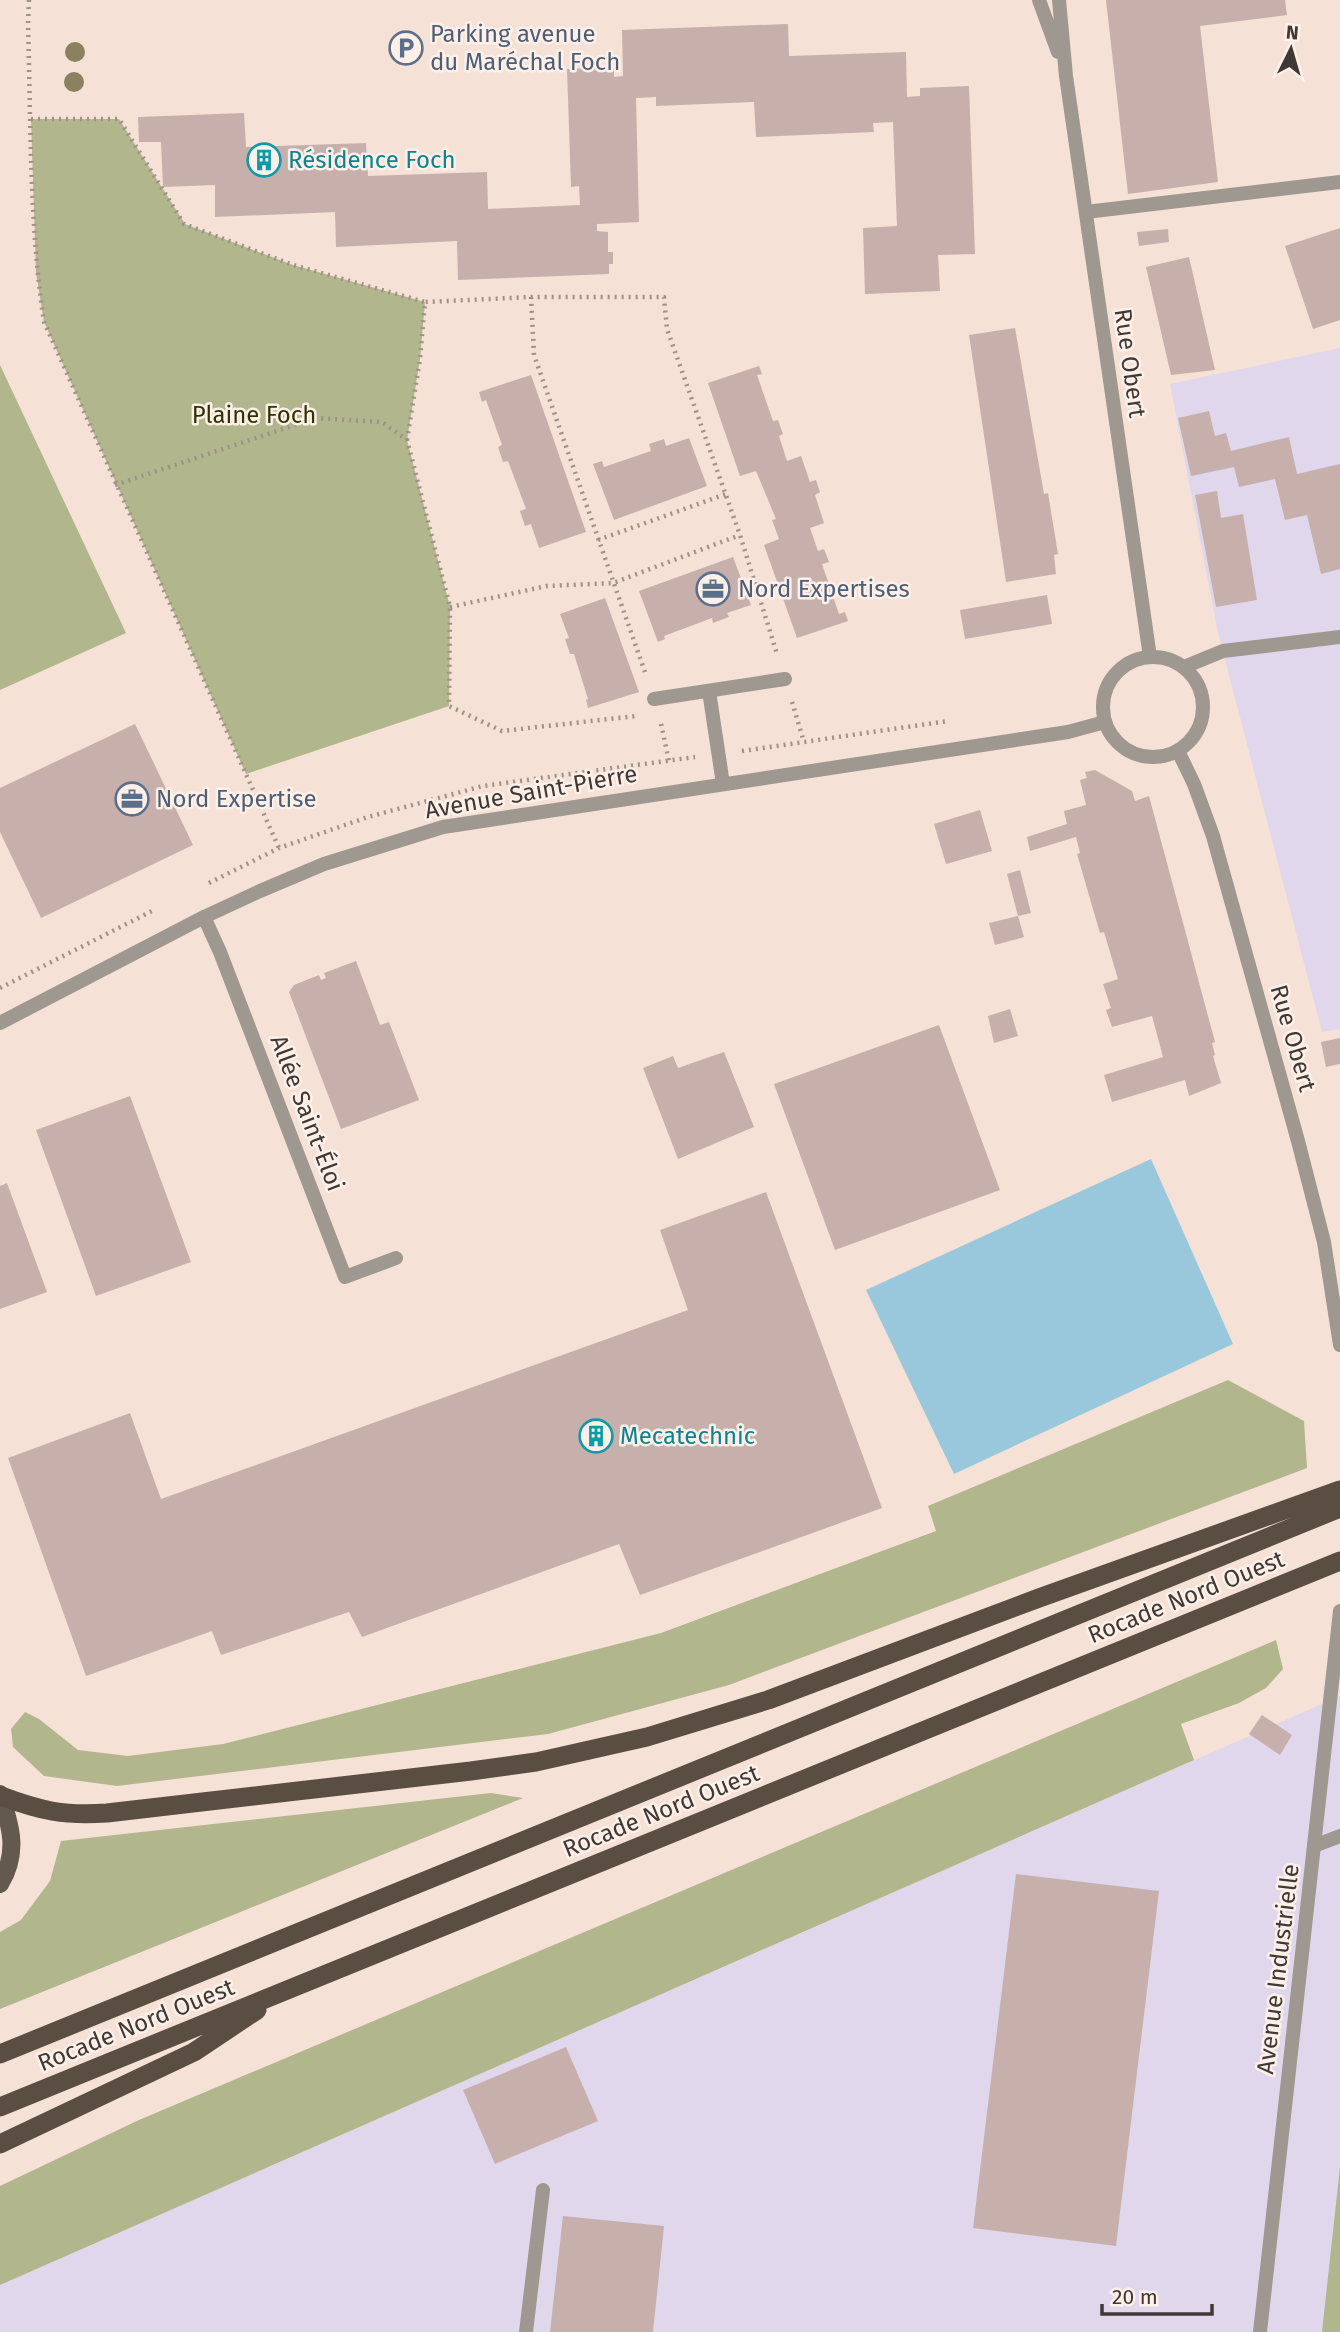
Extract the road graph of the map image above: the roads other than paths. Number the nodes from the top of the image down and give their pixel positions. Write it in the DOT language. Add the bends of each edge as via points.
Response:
graph roads {
  1 [pos="1039,0"];
  2 [pos="1059,0"];
  3 [pos="1066,76"];
  4 [pos="1340,182"];
  5 [pos="1086,212"];
  6 [pos="1340,637"];
  7 [pos="1150,657"];
  8 [pos="1184,667"];
  9 [pos="785,679"];
  10 [pos="709,691"];
  11 [pos="656,706"];
  12 [pos="1105,722"];
  13 [pos="1178,751"];
  14 [pos="723,784"];
  15 [pos="204,917"];
  16 [pos="0,1023"];
  17 [pos="396,1258"];
  18 [pos="1340,1345"];
  19 [pos="1340,1490"];
  20 [pos="1340,1508"];
  21 [pos="1340,1560"];
  22 [pos="1340,1611"];
  23 [pos="0,1795"];
  24 [pos="1340,1836"];
  25 [pos="1314,1846"];
  26 [pos="0,1884"];
  27 [pos="284,1991"];
  28 [pos="0,2054"];
  29 [pos="0,2107"];
  30 [pos="0,2144"];
  31 [pos="542,2190"];
  32 [pos="526,2332"];
  33 [pos="1260,2332"];
  1 -- 3 [label="street, Rue Obert"];
  2 -- 3 [label="street, Rue Obert"];
  3 -- 5 [label="street, Rue Obert"];
  4 -- 5 [label="street"];
  5 -- 7 [label="street, Rue Obert"];
  6 -- 8 [label="street" via="1223,651"];
  7 -- 8 [label="street"];
  7 -- 12 [label="street" via="1125,666 1111,678 1102,704"];
  8 -- 13 [label="street" via="1196,680 1203,706 1197,731"];
  9 -- 10 [label="street"];
  10 -- 11 [label="street"];
  10 -- 14 [label="street"];
  12 -- 13 [label="street" via="1114,738 1135,754 1161,757"];
  12 -- 14 [label="street, Avenue Saint-Pierre" via="1055,734"];
  13 -- 18 [label="street, Rue Obert" via="1213,836 1298,1140 1324,1242"];
  14 -- 15 [label="street, Avenue Saint-Pierre" via="443,827 291,877"];
  15 -- 16 [label="street, Avenue Saint-Pierre"];
  15 -- 17 [label="street, Allée Saint-Éloi" via="345,1277"];
  19 -- 23 [label="highway" via="768,1700 647,1738 536,1762 107,1814 54,1813"];
  20 -- 28 [label="highway, Rocade Nord Ouest"];
  21 -- 27 [label="highway, Rocade Nord Ouest"];
  22 -- 25 [label="street, Avenue Industrielle"];
  23 -- 26 [label="main road" via="13,1843"];
  24 -- 25 [label="street"];
  25 -- 33 [label="street, Avenue Industrielle"];
  27 -- 29 [label="highway, Rocade Nord Ouest"];
  27 -- 30 [label="highway" via="194,2052"];
  31 -- 32 [label="street"];
}
